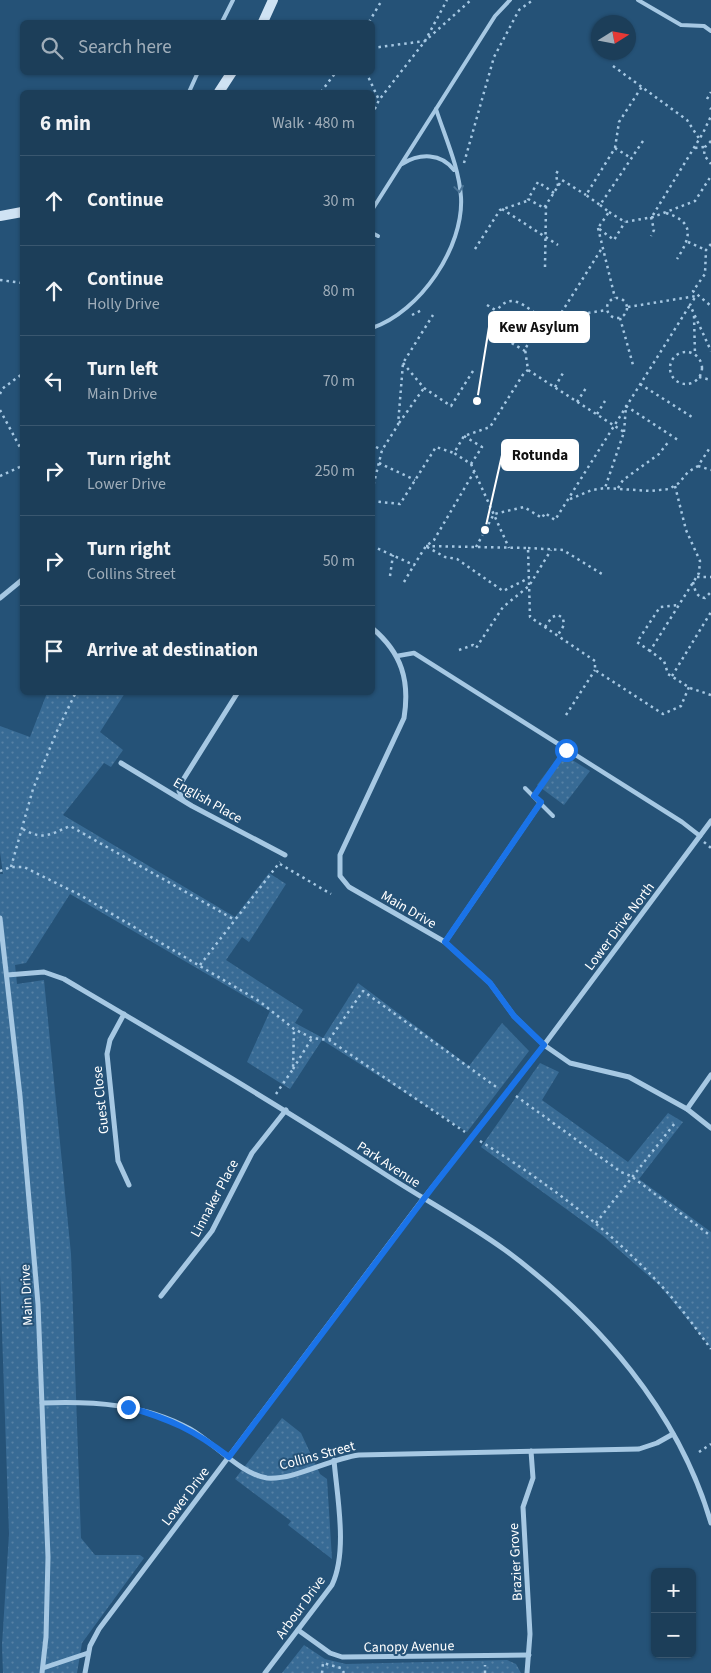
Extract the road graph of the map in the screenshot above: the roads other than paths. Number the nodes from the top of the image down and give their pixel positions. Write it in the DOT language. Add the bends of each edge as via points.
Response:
graph roads {
  1 [pos="233,0"];
  2 [pos="273,0"];
  3 [pos="510,0"];
  4 [pos="638,0"];
  5 [pos="223,20"];
  6 [pos="263,20"];
  7 [pos="711,31"];
  8 [pos="197,75"];
  9 [pos="230,75"];
  10 [pos="190,90"];
  11 [pos="220,90"];
  12 [pos="436,109"];
  13 [pos="401,166"];
  14 [pos="457,175"];
  15 [pos="375,205"];
  16 [pos="20,212"];
  17 [pos="0,216"];
  18 [pos="375,234"];
  19 [pos="378,236"];
  20 [pos="375,326"];
  21 [pos="20,582"];
  22 [pos="0,598"];
  23 [pos="375,631"];
  24 [pos="397,656"];
  25 [pos="236,695"];
  26 [pos="121,762"];
  27 [pos="525,788"];
  28 [pos="183,800"];
  29 [pos="541,802"];
  30 [pos="553,816"];
  31 [pos="711,820"];
  32 [pos="700,836"];
  33 [pos="285,855"];
  34 [pos="0,918"];
  35 [pos="445,942"];
  36 [pos="7,975"];
  37 [pos="124,1014"];
  38 [pos="544,1045"];
  39 [pos="711,1076"];
  40 [pos="686,1109"];
  41 [pos="286,1110"];
  42 [pos="711,1128"];
  43 [pos="129,1185"];
  44 [pos="424,1199"];
  45 [pos="161,1296"];
  46 [pos="42,1403"];
  47 [pos="673,1434"];
  48 [pos="532,1451"];
  49 [pos="229,1457"];
  50 [pos="334,1460"];
  51 [pos="711,1523"];
  52 [pos="298,1630"];
  53 [pos="88,1654"];
  54 [pos="529,1655"];
  55 [pos="42,1671"];
  56 [pos="85,1673"];
  57 [pos="265,1673"];
  58 [pos="527,1673"];
  1 -- 5 [label="lane"];
  2 -- 6 [label="main road"];
  3 -- 12 [label="lane" via="495,16"];
  4 -- 7 [label="lane" via="681,24 704,26"];
  8 -- 10 [label="lane"];
  9 -- 11 [label="main road"];
  12 -- 13 [label="lane"];
  12 -- 14 [label="lane"];
  13 -- 14 [label="lane" via="420,156 435,157 449,164"];
  13 -- 15 [label="lane"];
  14 -- 20 [label="lane, one-way" via="461,212 450,247 432,280 410,308"];
  16 -- 17 [label="main road"];
  18 -- 19 [label="lane"];
  21 -- 22 [label="street"];
  23 -- 24 [label="street, Main Drive"];
  24 -- 32 [label="street" via="414,654"];
  24 -- 35 [label="street, Main Drive" via="406,687 404,718 340,855 340,876 348,886"];
  25 -- 28 [label="street" via="181,783 179,791"];
  26 -- 28 [label="street, English Place"];
  27 -- 29 [label="lane"];
  28 -- 33 [label="street, English Place"];
  29 -- 30 [label="lane"];
  29 -- 35 [label="street"];
  31 -- 32 [label="street, Lower Drive North"];
  32 -- 38 [label="street, Lower Drive North"];
  34 -- 36 [label="street, Main Drive"];
  35 -- 38 [label="street, Main Drive" via="490,983 514,1016"];
  36 -- 37 [label="street, Park Avenue" via="50,973"];
  36 -- 46 [label="street, Main Drive" via="33,1231"];
  37 -- 41 [label="street, Park Avenue"];
  37 -- 43 [label="street, Guest Close" via="106,1054 118,1161"];
  38 -- 40 [label="street, Main Drive" via="570,1063 628,1077"];
  38 -- 44 [label="street, Lower Drive"];
  39 -- 40 [label="street"];
  40 -- 42 [label="street, Main Drive"];
  41 -- 44 [label="street, Park Avenue"];
  41 -- 45 [label="street, Linnaker Place" via="247,1161 212,1231"];
  44 -- 47 [label="street, Park Avenue" via="505,1250 583,1317 628,1365"];
  44 -- 49 [label="street, Lower Drive"];
  46 -- 49 [label="street, Collins Street" via="108,1404 146,1412 190,1429"];
  46 -- 55 [label="street, Main Drive" via="48,1574"];
  47 -- 48 [label="street, Collins Street" via="639,1449"];
  47 -- 51 [label="street, Park Avenue"];
  48 -- 50 [label="street, Collins Street" via="369,1454"];
  48 -- 54 [label="street, Brazier Grove" via="533,1478 523,1507"];
  49 -- 50 [label="street, Collins Street" via="255,1474 268,1478 289,1477"];
  49 -- 53 [label="street, Lower Drive" via="99,1629"];
  50 -- 52 [label="street, Arbour Drive" via="340,1562 332,1585"];
  52 -- 54 [label="street, Canopy Avenue" via="330,1654 342,1657"];
  52 -- 57 [label="street, Arbour Drive"];
  53 -- 55 [label="street"];
  53 -- 56 [label="street, Lower Drive"];
  54 -- 58 [label="street, Brazier Grove"];
}
